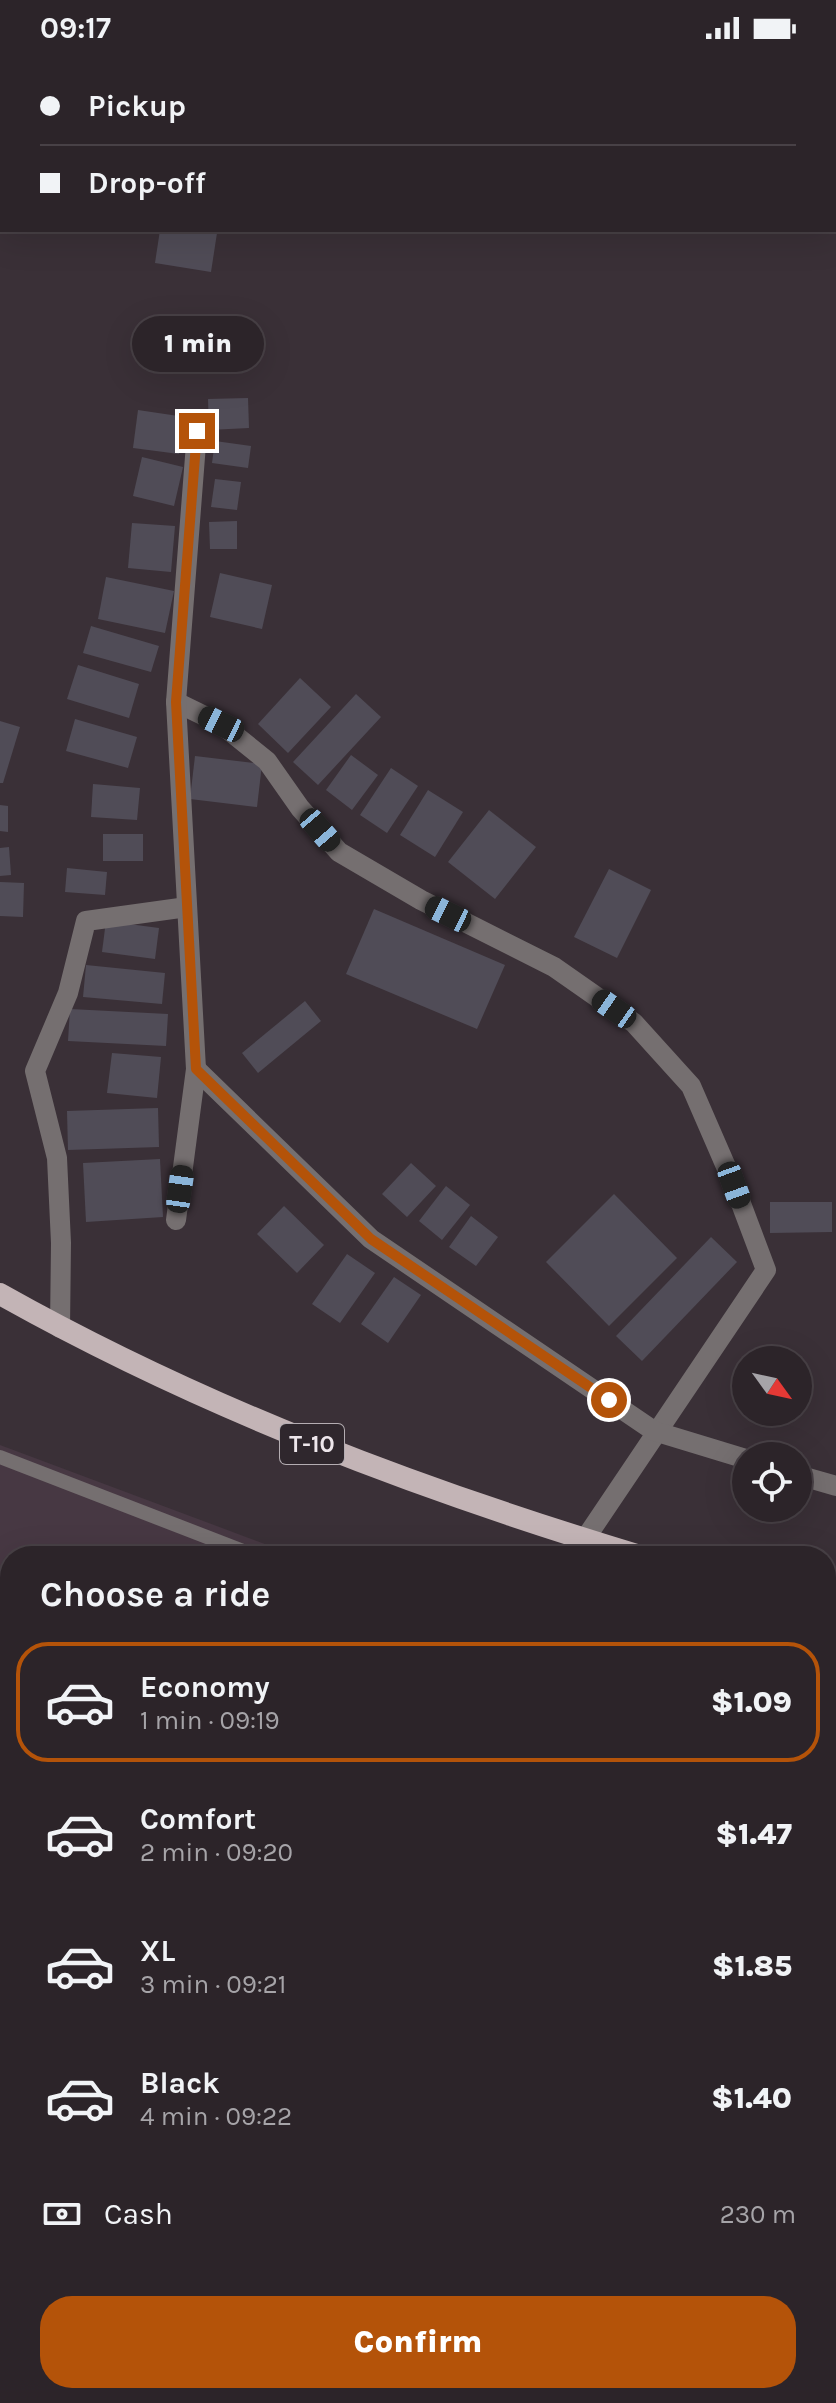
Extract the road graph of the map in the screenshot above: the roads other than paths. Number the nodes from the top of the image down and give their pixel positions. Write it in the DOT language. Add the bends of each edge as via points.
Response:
graph roads {
  1 [pos="197,431"];
  2 [pos="176,702"];
  3 [pos="187,907"];
  4 [pos="196,1069"];
  5 [pos="176,1220"];
  6 [pos="0,1294"];
  7 [pos="60,1328"];
  8 [pos="654,1431"];
  9 [pos="732,1455"];
  10 [pos="0,1457"];
  11 [pos="812,1479"];
  12 [pos="836,1486"];
  13 [pos="585,1539"];
  14 [pos="230,1546"];
  15 [pos="608,1546"];
  1 -- 2 [label="street"];
  2 -- 3 [label="street"];
  2 -- 8 [label="street" via="221,724 267,761 339,852 554,967 634,1023 691,1086 766,1270"];
  3 -- 4 [label="street"];
  3 -- 7 [label="street" via="86,921 68,993 35,1071 57,1158"];
  4 -- 5 [label="street"];
  4 -- 8 [label="street" via="371,1239"];
  6 -- 7 [label="highway, T-10"];
  7 -- 13 [label="highway, T-10" via="148,1374 288,1435 444,1494"];
  8 -- 9 [label="street"];
  8 -- 13 [label="street"];
  10 -- 14 [label="lane"];
  11 -- 12 [label="street"];
  13 -- 15 [label="highway, T-10"];
}
